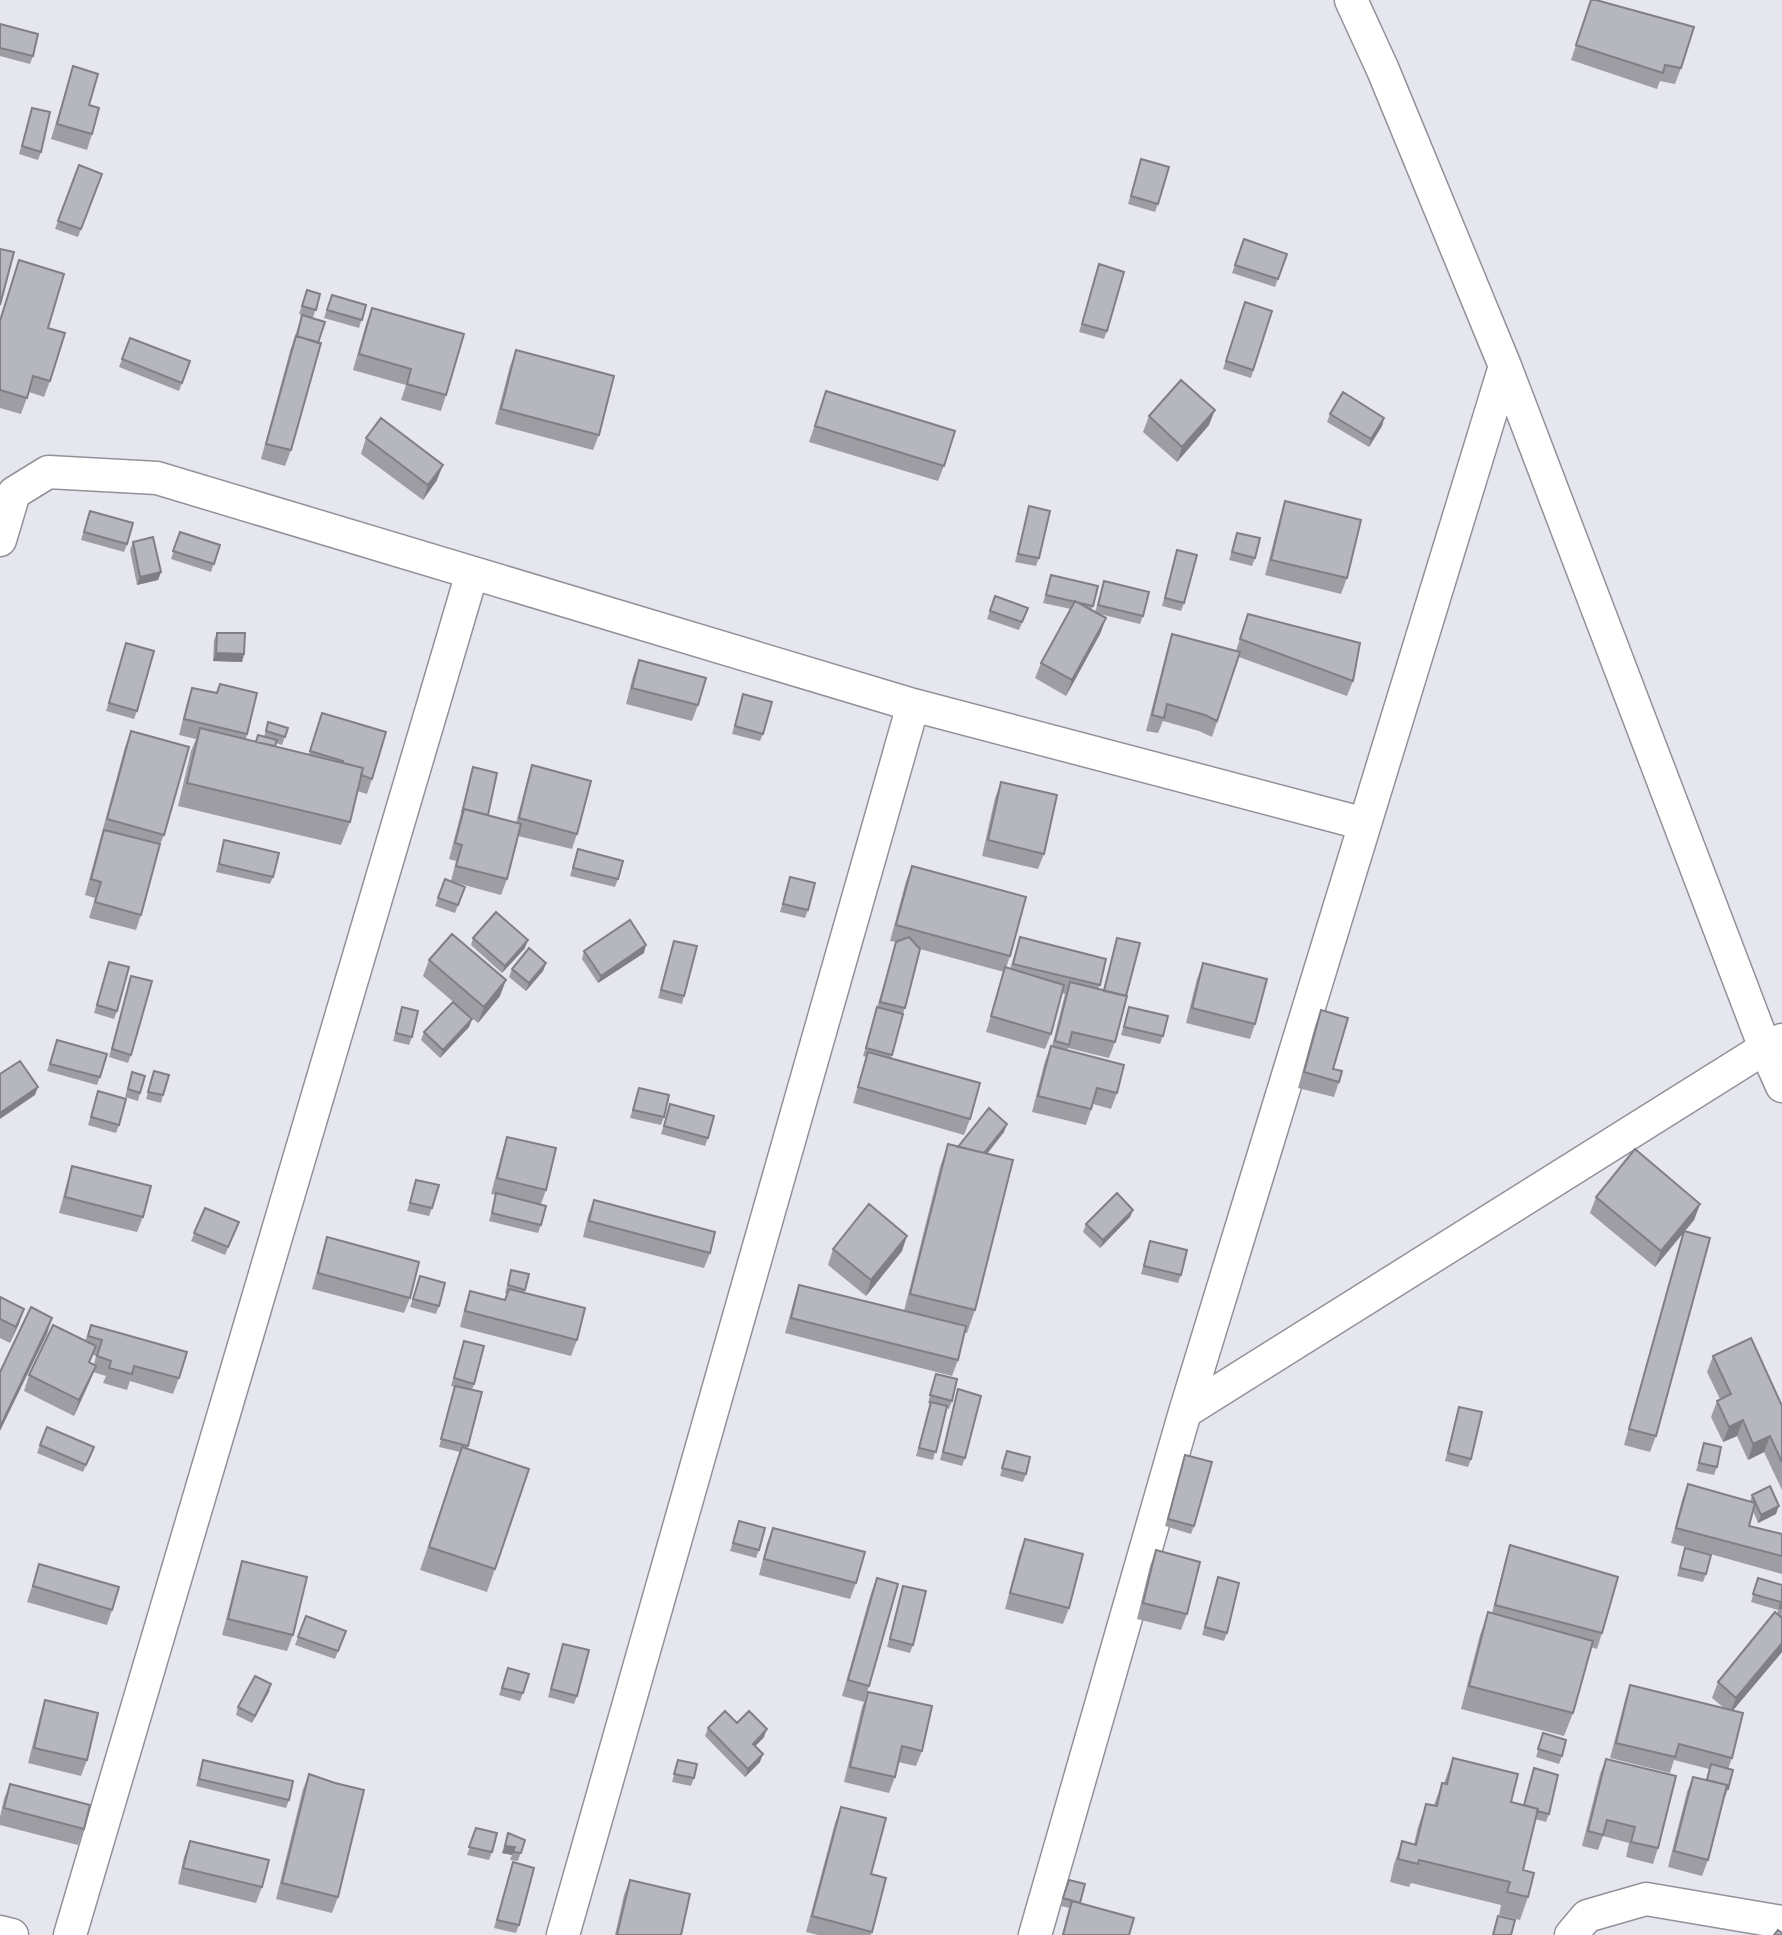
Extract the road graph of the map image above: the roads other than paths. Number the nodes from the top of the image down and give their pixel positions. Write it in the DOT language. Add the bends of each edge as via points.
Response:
graph roads {
  1 [pos="1351,0"];
  2 [pos="1505,366"];
  3 [pos="0,540"];
  4 [pos="472,573"];
  5 [pos="913,705"];
  6 [pos="1365,824"];
  7 [pos="1774,1044"];
  8 [pos="1782,1086"];
  9 [pos="1185,1412"];
  10 [pos="1782,1922"];
  11 [pos="0,1932"];
  12 [pos="12,1935"];
  13 [pos="71,1935"];
  14 [pos="564,1935"];
  15 [pos="1035,1935"];
  16 [pos="1571,1935"];
  1 -- 2 [label="street"];
  2 -- 6 [label="street"];
  2 -- 7 [label="street"];
  3 -- 4 [label="street" via="13,493 48,471 157,478"];
  4 -- 5 [label="street"];
  4 -- 13 [label="street"];
  5 -- 6 [label="street"];
  5 -- 14 [label="street"];
  6 -- 9 [label="street"];
  7 -- 8 [label="street"];
  7 -- 9 [label="street"];
  9 -- 15 [label="street"];
  10 -- 16 [label="street" via="1646,1899 1587,1916"];
  11 -- 12 [label="street"];
}
